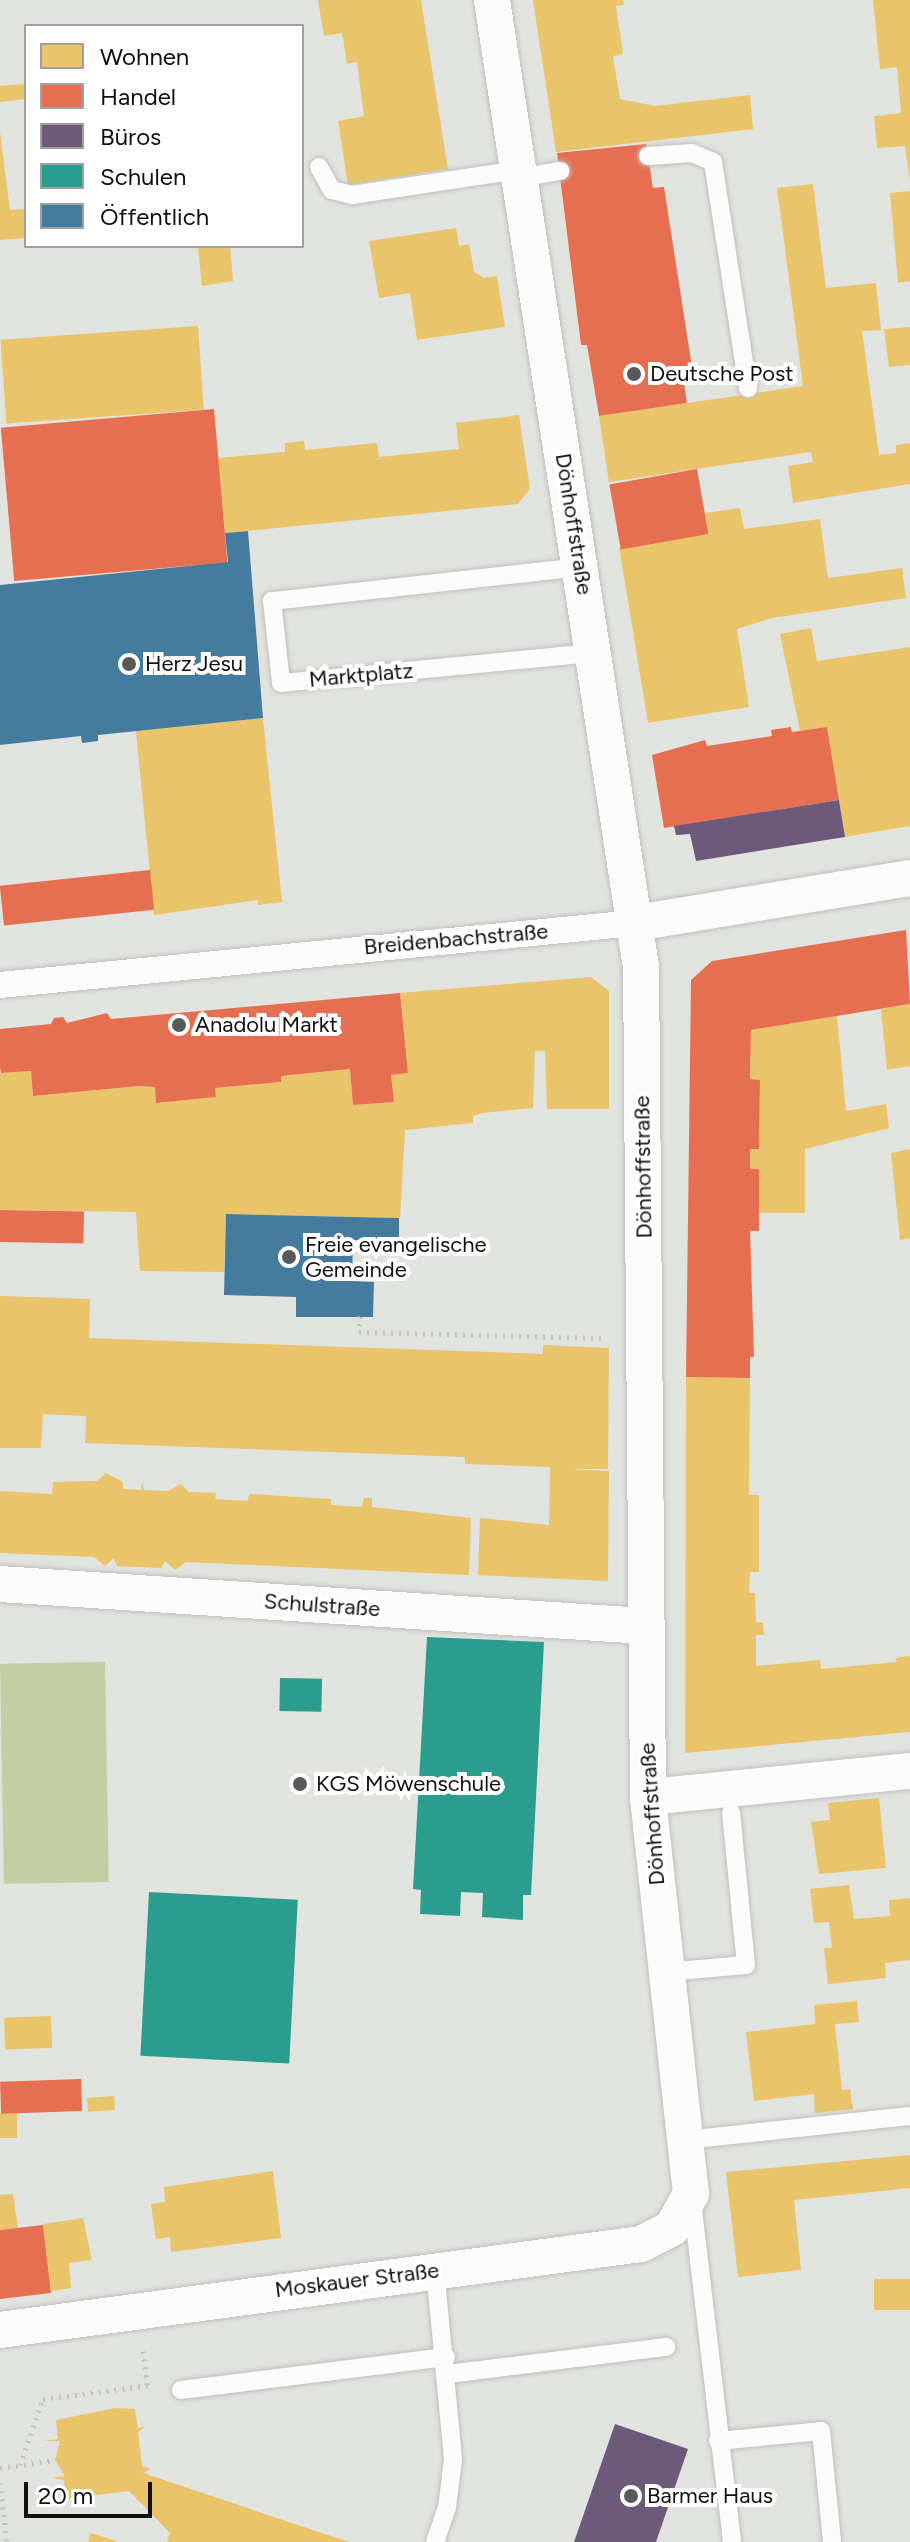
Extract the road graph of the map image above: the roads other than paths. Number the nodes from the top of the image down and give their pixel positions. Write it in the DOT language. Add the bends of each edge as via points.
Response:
graph roads {
  1 [pos="492,0"];
  2 [pos="648,156"];
  3 [pos="319,167"];
  4 [pos="560,171"];
  5 [pos="518,174"];
  6 [pos="748,388"];
  7 [pos="581,567"];
  8 [pos="594,653"];
  9 [pos="910,878"];
  10 [pos="635,923"];
  11 [pos="0,985"];
  12 [pos="0,1584"];
  13 [pos="644,1626"];
  14 [pos="910,1771"];
  15 [pos="648,1797"];
  16 [pos="731,1813"];
  17 [pos="665,1972"];
  18 [pos="910,2116"];
  19 [pos="685,2140"];
  20 [pos="691,2194"];
  21 [pos="435,2270"];
  22 [pos="0,2330"];
  23 [pos="666,2347"];
  24 [pos="447,2366"];
  25 [pos="181,2390"];
  26 [pos="718,2441"];
  27 [pos="435,2542"];
  28 [pos="732,2542"];
  29 [pos="832,2542"];
  1 -- 5 [label="street, Dönhoffstraße"];
  2 -- 6 [label="lane" via="692,153 713,162"];
  3 -- 5 [label="lane" via="332,190 352,195"];
  4 -- 5 [label="lane"];
  5 -- 7 [label="street, Dönhoffstraße"];
  7 -- 8 [label="street, Dönhoffstraße"];
  7 -- 8 [label="lane, Marktplatz" via="272,601 281,683"];
  8 -- 10 [label="street, Dönhoffstraße"];
  9 -- 10 [label="street, Breidenbachstraße"];
  10 -- 11 [label="street, Breidenbachstraße"];
  10 -- 13 [label="street, Dönhoffstraße" via="641,967"];
  12 -- 13 [label="street, Schulstraße"];
  13 -- 15 [label="street, Dönhoffstraße"];
  14 -- 15 [label="street"];
  15 -- 17 [label="street, Dönhoffstraße"];
  16 -- 17 [label="lane" via="746,1965"];
  17 -- 19 [label="street, Dönhoffstraße"];
  18 -- 19 [label="lane"];
  19 -- 20 [label="street, Dönhoffstraße"];
  20 -- 21 [label="street, Moskauer Straße" via="672,2228 641,2244"];
  20 -- 26 [label="lane, Dönhoffstraße"];
  21 -- 22 [label="street, Moskauer Straße"];
  21 -- 24 [label="lane"];
  23 -- 24 [label="lane"];
  24 -- 25 [label="lane"];
  24 -- 27 [label="lane" via="453,2459 447,2508"];
  26 -- 28 [label="lane, Dönhoffstraße"];
  26 -- 29 [label="lane" via="821,2431"];
}
